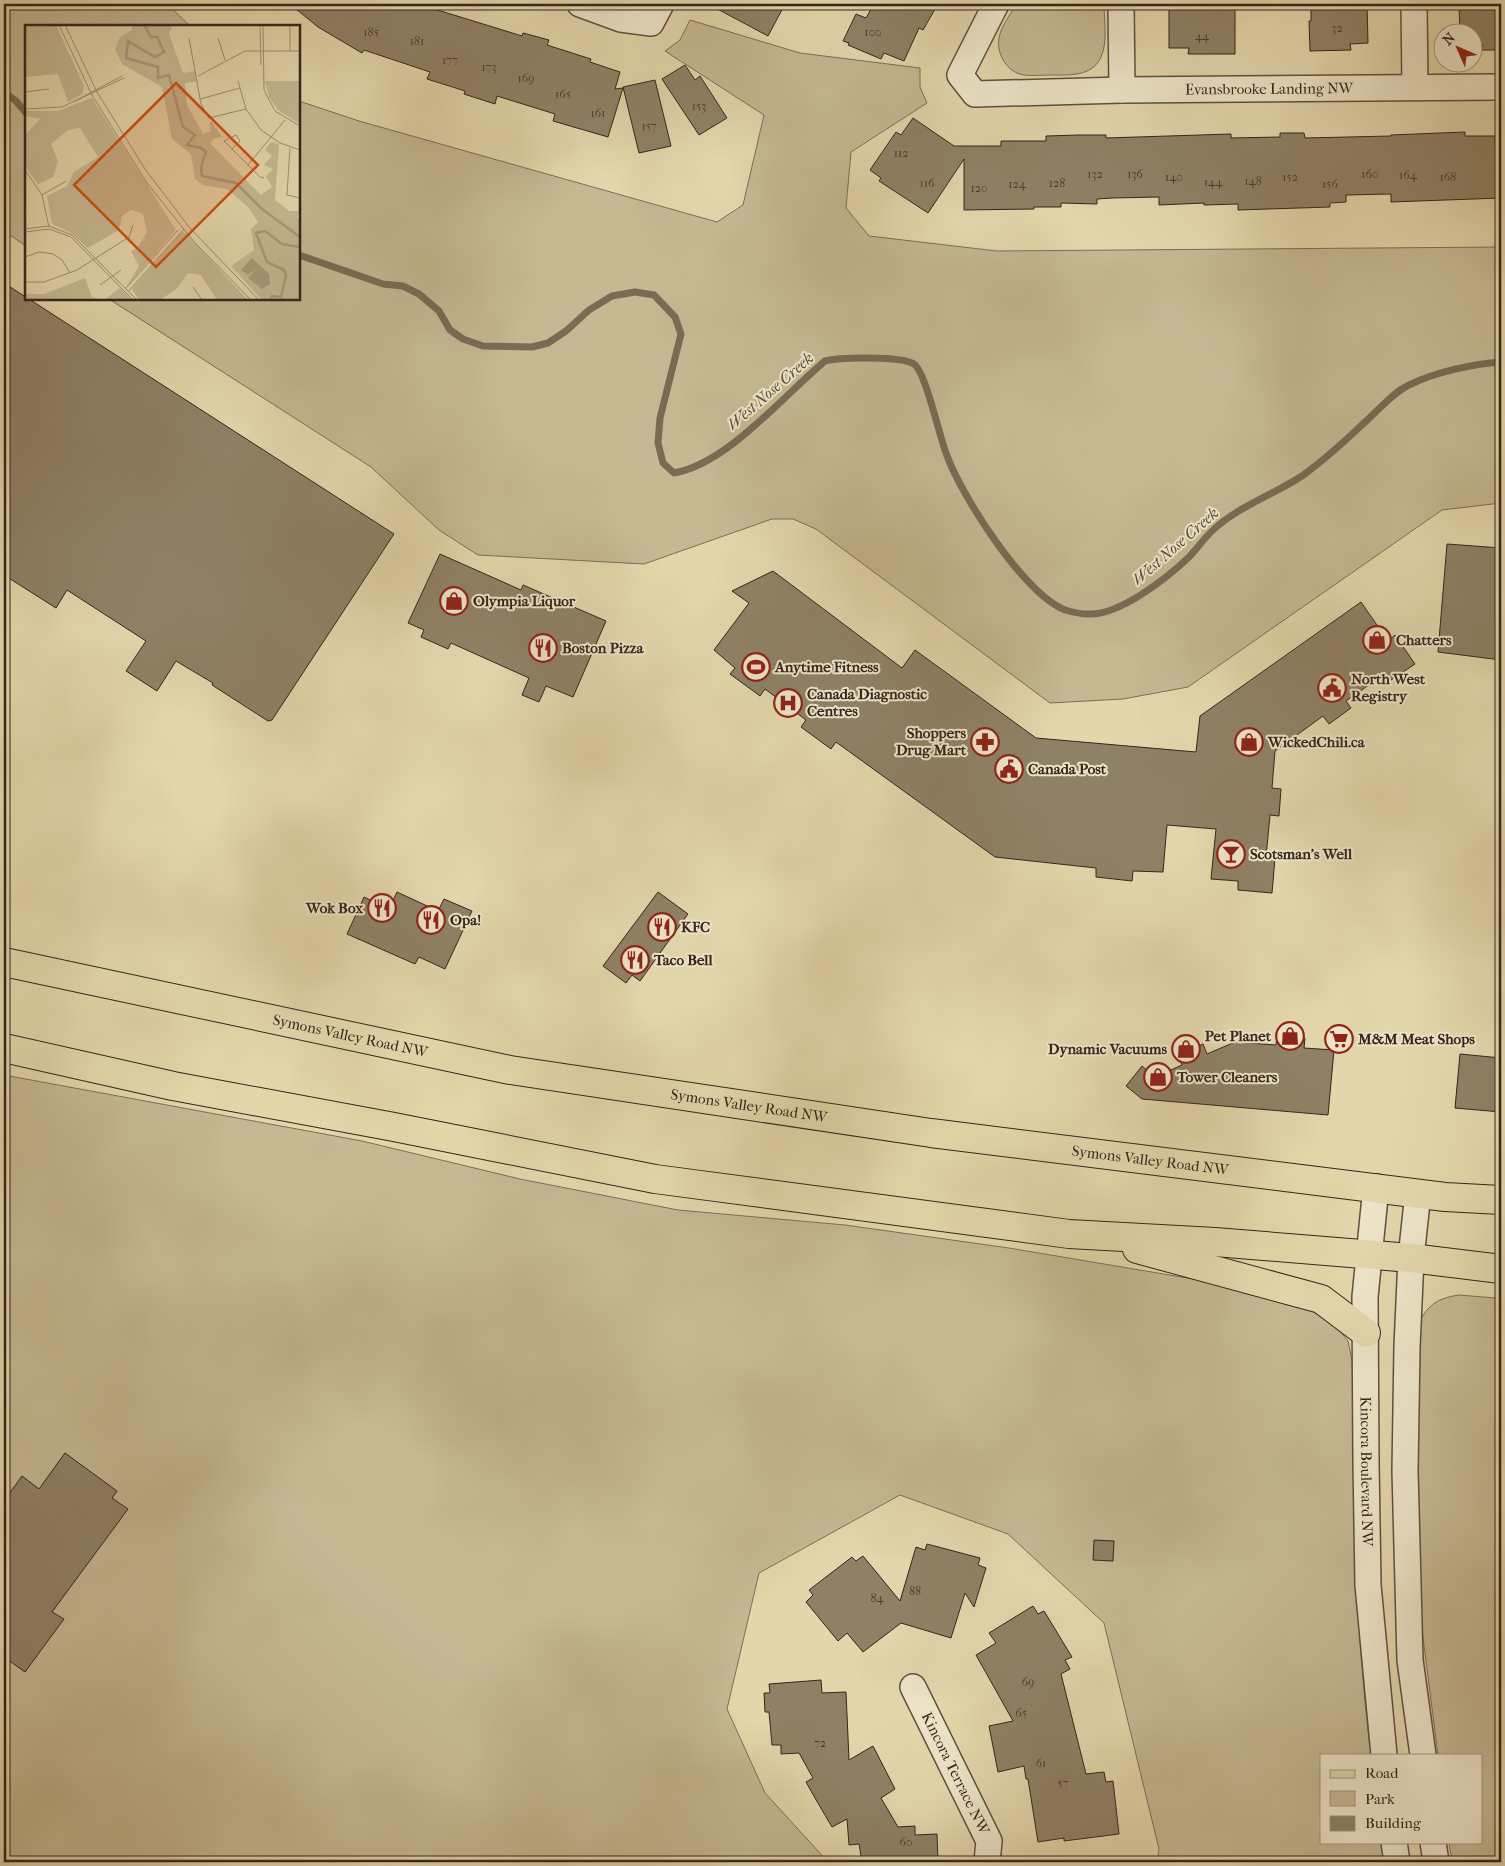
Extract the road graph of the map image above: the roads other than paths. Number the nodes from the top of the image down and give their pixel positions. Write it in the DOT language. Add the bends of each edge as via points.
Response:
graph roads {
  1 [pos="580,4"];
  2 [pos="662,4"];
  3 [pos="996,4"];
  4 [pos="1121,4"];
  5 [pos="1414,4"];
  6 [pos="1415,86"];
  7 [pos="1501,87"];
  8 [pos="1122,90"];
  9 [pos="4,962"];
  10 [pos="4,1048"];
  11 [pos="1376,1187"];
  12 [pos="1418,1193"];
  13 [pos="1501,1200"];
  14 [pos="1069,1234"];
  15 [pos="1368,1255"];
  16 [pos="1411,1258"];
  17 [pos="1501,1269"];
  18 [pos="1366,1333"];
  19 [pos="913,1687"];
  20 [pos="1384,1754"];
  21 [pos="1423,1754"];
  22 [pos="1394,1844"];
  23 [pos="1433,1844"];
  24 [pos="987,1862"];
  25 [pos="1397,1862"];
  26 [pos="1436,1862"];
  1 -- 2 [label="street" via="621,20 651,23"];
  3 -- 8 [label="street, Evansbrooke Landing NW" via="960,75 975,94"];
  4 -- 8 [label="street"];
  5 -- 6 [label="street"];
  6 -- 7 [label="street, Evansbrooke Landing NW"];
  6 -- 8 [label="street, Evansbrooke Landing NW"];
  9 -- 11 [label="main road, Symons Valley Road NW" via="510,1070 932,1133"];
  10 -- 14 [label="main road" via="173,1086 655,1179"];
  11 -- 12 [label="main road, Symons Valley Road NW"];
  11 -- 15 [label="street, Kincora Boulevard NW"];
  12 -- 13 [label="main road, Symons Valley Road NW"];
  12 -- 16 [label="street"];
  14 -- 15 [label="main road"];
  14 -- 18 [label="main road" via="1322,1299"];
  15 -- 16 [label="main road"];
  15 -- 18 [label="street, Kincora Boulevard NW"];
  16 -- 17 [label="main road"];
  16 -- 21 [label="street" via="1405,1471 1410,1660"];
  18 -- 20 [label="street, Kincora Boulevard NW" via="1368,1585"];
  19 -- 24 [label="street, Kincora Terrace NW" via="989,1841"];
  22 -- 25 [label="street"];
  23 -- 26 [label="street"];
}
